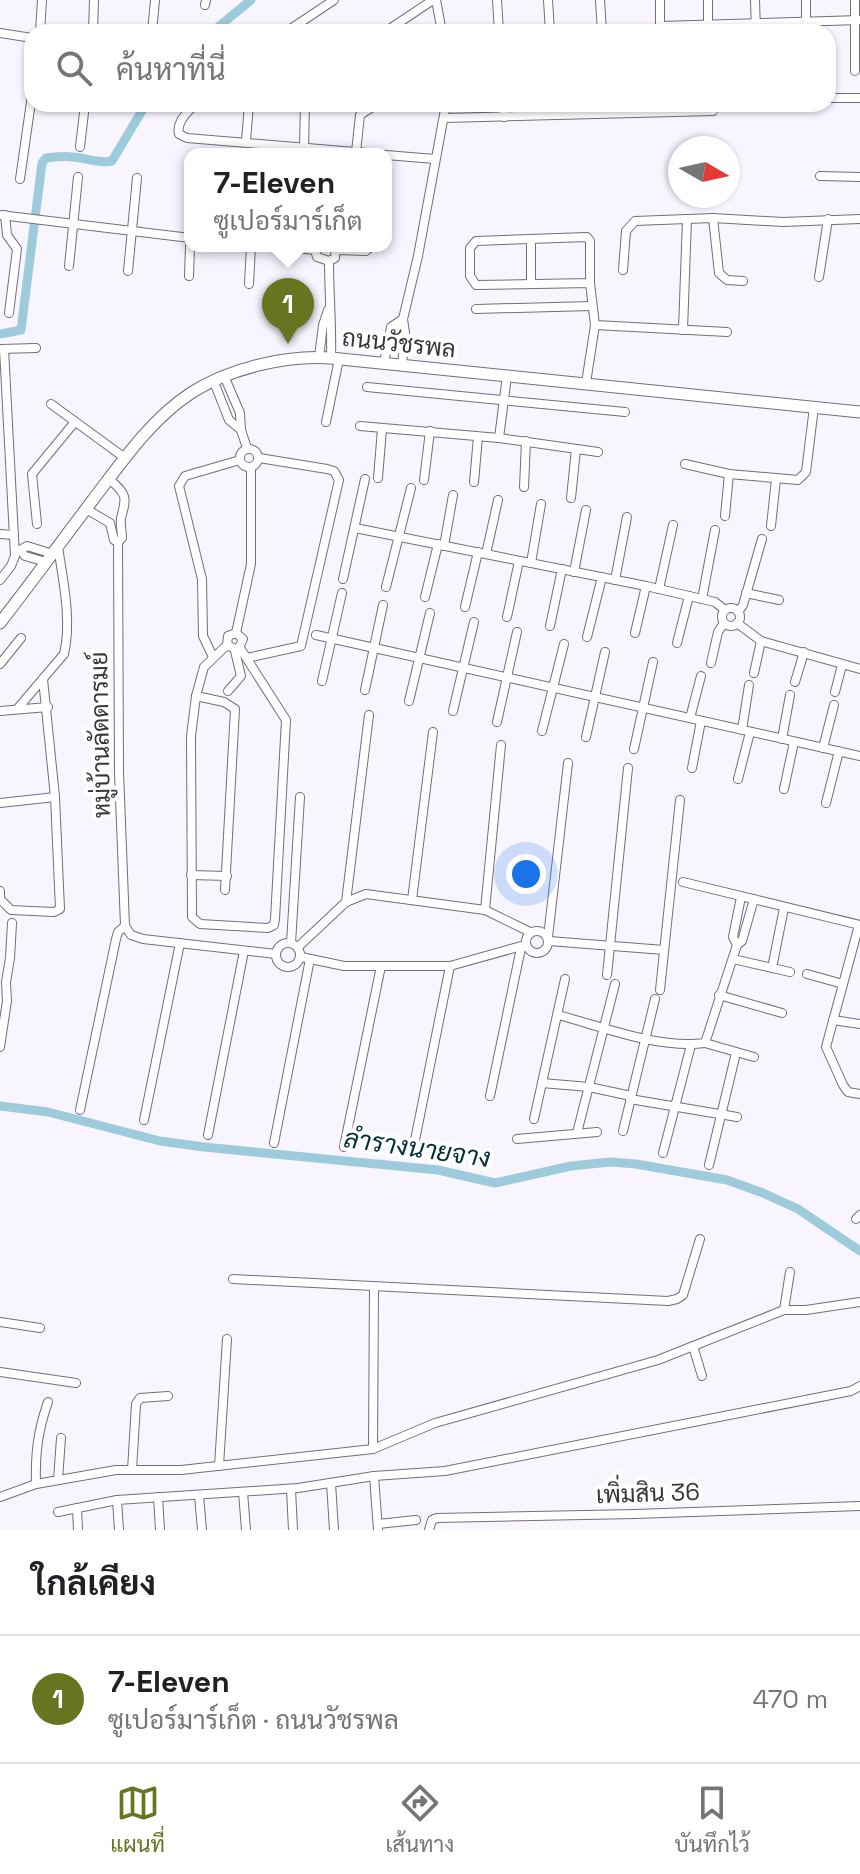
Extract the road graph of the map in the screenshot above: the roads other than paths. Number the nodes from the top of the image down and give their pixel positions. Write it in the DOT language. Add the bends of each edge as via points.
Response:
graph roads {
  1 [pos="42,0"];
  2 [pos="94,0"];
  3 [pos="155,0"];
  4 [pos="334,0"];
  5 [pos="434,0"];
  6 [pos="497,0"];
  7 [pos="548,0"];
  8 [pos="600,0"];
  9 [pos="660,0"];
  10 [pos="708,0"];
  11 [pos="755,0"];
  12 [pos="806,0"];
  13 [pos="855,0"];
  14 [pos="858,20"];
  15 [pos="806,22"];
  16 [pos="40,24"];
  17 [pos="93,24"];
  18 [pos="153,24"];
  19 [pos="298,24"];
  20 [pos="397,24"];
  21 [pos="440,24"];
  22 [pos="498,24"];
  23 [pos="550,24"];
  24 [pos="602,24"];
  25 [pos="660,24"];
  26 [pos="708,24"];
  27 [pos="756,24"];
  28 [pos="789,24"];
  29 [pos="0,33"];
  30 [pos="24,37"];
  31 [pos="855,71"];
  32 [pos="836,98"];
  33 [pos="860,98"];
  34 [pos="30,112"];
  35 [pos="84,112"];
  36 [pos="188,112"];
  37 [pos="248,112"];
  38 [pos="305,112"];
  39 [pos="365,112"];
  40 [pos="445,112"];
  41 [pos="504,112"];
  42 [pos="678,112"];
  43 [pos="607,114"];
  44 [pos="555,115"];
  45 [pos="504,117"];
  46 [pos="445,118"];
  47 [pos="246,141"];
  48 [pos="80,147"];
  49 [pos="304,148"];
  50 [pos="356,148"];
  51 [pos="392,155"];
  52 [pos="435,159"];
  53 [pos="820,176"];
  54 [pos="78,177"];
  55 [pos="860,177"];
  56 [pos="137,178"];
  57 [pos="20,179"];
  58 [pos="2,215"];
  59 [pos="713,218"];
  60 [pos="687,219"];
  61 [pos="828,219"];
  62 [pos="860,219"];
  63 [pos="73,224"];
  64 [pos="131,232"];
  65 [pos="184,237"];
  66 [pos="531,239"];
  67 [pos="190,252"];
  68 [pos="251,252"];
  69 [pos="316,252"];
  70 [pos="336,252"];
  71 [pos="329,261"];
  72 [pos="69,266"];
  73 [pos="623,270"];
  74 [pos="128,271"];
  75 [pos="189,276"];
  76 [pos="819,277"];
  77 [pos="743,281"];
  78 [pos="590,283"];
  79 [pos="249,284"];
  80 [pos="531,284"];
  81 [pos="592,306"];
  82 [pos="476,309"];
  83 [pos="9,313"];
  84 [pos="403,319"];
  85 [pos="595,325"];
  86 [pos="683,330"];
  87 [pos="727,332"];
  88 [pos="36,348"];
  89 [pos="2,349"];
  90 [pos="330,358"];
  91 [pos="384,363"];
  92 [pos="402,365"];
  93 [pos="507,376"];
  94 [pos="220,380"];
  95 [pos="586,383"];
  96 [pos="367,387"];
  97 [pos="2,393"];
  98 [pos="503,401"];
  99 [pos="51,404"];
  100 [pos="814,407"];
  101 [pos="625,412"];
  102 [pos="860,412"];
  103 [pos="326,422"];
  104 [pos="74,423"];
  105 [pos="360,426"];
  106 [pos="382,429"];
  107 [pos="430,431"];
  108 [pos="478,437"];
  109 [pos="499,438"];
  110 [pos="3,440"];
  111 [pos="526,441"];
  112 [pos="247,448"];
  113 [pos="576,449"];
  114 [pos="598,452"];
  115 [pos="125,458"];
  116 [pos="259,458"];
  117 [pos="240,460"];
  118 [pos="685,464"];
  119 [pos="251,467"];
  120 [pos="729,474"];
  121 [pos="378,478"];
  122 [pos="109,479"];
  123 [pos="365,479"];
  124 [pos="776,479"];
  125 [pos="424,480"];
  126 [pos="474,482"];
  127 [pos="11,486"];
  128 [pos="0,487"];
  129 [pos="524,487"];
  130 [pos="411,488"];
  131 [pos="453,495"];
  132 [pos="571,498"];
  133 [pos="498,500"];
  134 [pos="541,504"];
  135 [pos="86,509"];
  136 [pos="586,510"];
  137 [pos="725,516"];
  138 [pos="627,517"];
  139 [pos="115,522"];
  140 [pos="37,524"];
  141 [pos="673,525"];
  142 [pos="771,526"];
  143 [pos="355,528"];
  144 [pos="715,530"];
  145 [pos="0,534"];
  146 [pos="14,535"];
  147 [pos="399,537"];
  148 [pos="762,539"];
  149 [pos="441,545"];
  150 [pos="17,549"];
  151 [pos="482,553"];
  152 [pos="52,555"];
  153 [pos="519,561"];
  154 [pos="531,563"];
  155 [pos="562,569"];
  156 [pos="574,572"];
  157 [pos="602,577"];
  158 [pos="343,579"];
  159 [pos="0,580"];
  160 [pos="615,580"];
  161 [pos="646,586"];
  162 [pos="386,587"];
  163 [pos="659,589"];
  164 [pos="342,593"];
  165 [pos="746,593"];
  166 [pos="689,596"];
  167 [pos="425,597"];
  168 [pos="702,599"];
  169 [pos="779,600"];
  170 [pos="383,605"];
  171 [pos="465,607"];
  172 [pos="725,610"];
  173 [pos="738,612"];
  174 [pos="430,613"];
  175 [pos="507,617"];
  176 [pos="474,622"];
  177 [pos="0,623"];
  178 [pos="724,623"];
  179 [pos="737,623"];
  180 [pos="550,626"];
  181 [pos="517,632"];
  182 [pos="236,633"];
  183 [pos="635,633"];
  184 [pos="316,635"];
  185 [pos="587,637"];
  186 [pos="21,638"];
  187 [pos="333,639"];
  188 [pos="761,641"];
  189 [pos="677,643"];
  190 [pos="564,644"];
  191 [pos="234,648"];
  192 [pos="375,648"];
  193 [pos="605,652"];
  194 [pos="804,652"];
  195 [pos="213,657"];
  196 [pos="247,658"];
  197 [pos="418,658"];
  198 [pos="653,662"];
  199 [pos="711,663"];
  200 [pos="0,664"];
  201 [pos="842,665"];
  202 [pos="463,668"];
  203 [pos="860,669"];
  204 [pos="754,673"];
  205 [pos="701,676"];
  206 [pos="506,678"];
  207 [pos="43,679"];
  208 [pos="322,681"];
  209 [pos="795,682"];
  210 [pos="749,685"];
  211 [pos="552,688"];
  212 [pos="365,690"];
  213 [pos="228,691"];
  214 [pos="835,692"];
  215 [pos="790,695"];
  216 [pos="196,696"];
  217 [pos="595,697"];
  218 [pos="409,701"];
  219 [pos="834,705"];
  220 [pos="48,707"];
  221 [pos="18,708"];
  222 [pos="643,708"];
  223 [pos="0,711"];
  224 [pos="453,711"];
  225 [pos="369,715"];
  226 [pos="690,718"];
  227 [pos="701,721"];
  228 [pos="497,722"];
  229 [pos="542,731"];
  230 [pos="746,731"];
  231 [pos="433,732"];
  232 [pos="586,737"];
  233 [pos="782,739"];
  234 [pos="794,742"];
  235 [pos="501,745"];
  236 [pos="823,748"];
  237 [pos="634,749"];
  238 [pos="839,751"];
  239 [pos="860,756"];
  240 [pos="568,763"];
  241 [pos="628,768"];
  242 [pos="692,768"];
  243 [pos="738,779"];
  244 [pos="784,789"];
  245 [pos="55,797"];
  246 [pos="300,797"];
  247 [pos="680,800"];
  248 [pos="0,803"];
  249 [pos="826,803"];
  250 [pos="191,875"];
  251 [pos="227,876"];
  252 [pos="683,882"];
  253 [pos="225,890"];
  254 [pos="0,891"];
  255 [pos="741,897"];
  256 [pos="754,899"];
  257 [pos="412,900"];
  258 [pos="346,902"];
  259 [pos="784,908"];
  260 [pos="485,910"];
  261 [pos="12,923"];
  262 [pos="860,925"];
  263 [pos="125,926"];
  264 [pos="530,932"];
  265 [pos="548,939"];
  266 [pos="180,943"];
  267 [pos="295,945"];
  268 [pos="737,945"];
  269 [pos="523,947"];
  270 [pos="610,947"];
  271 [pos="664,950"];
  272 [pos="244,951"];
  273 [pos="276,954"];
  274 [pos="306,958"];
  275 [pos="733,959"];
  276 [pos="381,966"];
  277 [pos="450,966"];
  278 [pos="772,968"];
  279 [pos="790,972"];
  280 [pos="807,974"];
  281 [pos="607,975"];
  282 [pos="565,979"];
  283 [pos="615,984"];
  284 [pos="843,984"];
  285 [pos="719,995"];
  286 [pos="782,1013"];
  287 [pos="558,1015"];
  288 [pos="833,1020"];
  289 [pos="860,1024"];
  290 [pos="604,1027"];
  291 [pos="647,1038"];
  292 [pos="705,1043"];
  293 [pos="691,1045"];
  294 [pos="0,1047"];
  295 [pos="736,1053"];
  296 [pos="754,1057"];
  297 [pos="542,1083"];
  298 [pos="589,1087"];
  299 [pos="860,1094"];
  300 [pos="490,1096"];
  301 [pos="631,1098"];
  302 [pos="675,1105"];
  303 [pos="80,1110"];
  304 [pos="721,1113"];
  305 [pos="737,1117"];
  306 [pos="534,1119"];
  307 [pos="144,1120"];
  308 [pos="623,1131"];
  309 [pos="597,1132"];
  310 [pos="577,1133"];
  311 [pos="208,1135"];
  312 [pos="517,1139"];
  313 [pos="274,1143"];
  314 [pos="344,1147"];
  315 [pos="413,1150"];
  316 [pos="663,1153"];
  317 [pos="709,1165"];
  318 [pos="700,1239"];
  319 [pos="790,1272"];
  320 [pos="233,1279"];
  321 [pos="374,1287"];
  322 [pos="860,1302"];
  323 [pos="784,1310"];
  324 [pos="0,1322"];
  325 [pos="40,1328"];
  326 [pos="227,1339"];
  327 [pos="693,1346"];
  328 [pos="0,1372"];
  329 [pos="702,1376"];
  330 [pos="76,1383"];
  331 [pos="860,1386"];
  332 [pos="168,1396"];
  333 [pos="48,1402"];
  334 [pos="61,1438"];
  335 [pos="373,1449"];
  336 [pos="219,1466"];
  337 [pos="132,1470"];
  338 [pos="374,1476"];
  339 [pos="58,1480"];
  340 [pos="331,1483"];
  341 [pos="36,1484"];
  342 [pos="291,1489"];
  343 [pos="243,1492"];
  344 [pos="199,1495"];
  345 [pos="0,1497"];
  346 [pos="158,1497"];
  347 [pos="117,1500"];
  348 [pos="860,1506"];
  349 [pos="77,1508"];
  350 [pos="58,1512"];
  351 [pos="416,1520"];
  352 [pos="378,1527"];
  353 [pos="78,1530"];
  354 [pos="119,1530"];
  355 [pos="160,1530"];
  356 [pos="202,1530"];
  357 [pos="246,1530"];
  358 [pos="293,1530"];
  359 [pos="334,1530"];
  360 [pos="429,1530"];
  1 -- 16 [label="street"];
  2 -- 17 [label="street"];
  3 -- 18 [label="street"];
  4 -- 19 [label="street"];
  5 -- 20 [label="street"];
  5 -- 21 [label="street"];
  6 -- 22 [label="street"];
  7 -- 23 [label="street"];
  8 -- 24 [label="street"];
  9 -- 25 [label="street"];
  10 -- 26 [label="street"];
  11 -- 27 [label="street"];
  12 -- 15 [label="street"];
  13 -- 14 [label="street"];
  14 -- 15 [label="street"];
  14 -- 31 [label="street"];
  15 -- 28 [label="street"];
  29 -- 30 [label="street"];
  32 -- 33 [label="street"];
  34 -- 57 [label="street"];
  35 -- 48 [label="street"];
  36 -- 47 [label="street" via="177,128 187,138"];
  37 -- 47 [label="street"];
  38 -- 49 [label="street"];
  39 -- 50 [label="street"];
  40 -- 46 [label="street"];
  41 -- 45 [label="street"];
  42 -- 43 [label="street"];
  43 -- 44 [label="street"];
  44 -- 45 [label="street"];
  45 -- 46 [label="street"];
  46 -- 52 [label="street"];
  47 -- 49 [label="street"];
  51 -- 52 [label="street"];
  52 -- 84 [label="street"];
  53 -- 55 [label="street"];
  54 -- 63 [label="street"];
  56 -- 64 [label="street"];
  58 -- 63 [label="street"];
  58 -- 83 [label="street" via="17,249"];
  59 -- 60 [label="street"];
  59 -- 61 [label="street"];
  59 -- 77 [label="street" via="719,273 727,280"];
  60 -- 73 [label="street" via="635,221 626,231"];
  60 -- 86 [label="street"];
  61 -- 62 [label="street"];
  61 -- 76 [label="street"];
  63 -- 64 [label="street"];
  63 -- 72 [label="street"];
  64 -- 65 [label="street"];
  64 -- 74 [label="street"];
  66 -- 78 [label="street" via="587,237"];
  66 -- 80 [label="street"];
  66 -- 80 [label="street" via="476,241 470,248 470,276 476,285"];
  67 -- 75 [label="street"];
  68 -- 79 [label="street"];
  69 -- 71 [label="street"];
  70 -- 71 [label="street"];
  71 -- 90 [label="street" via="329,309 323,325"];
  78 -- 80 [label="street"];
  78 -- 81 [label="street"];
  81 -- 82 [label="street"];
  81 -- 85 [label="street"];
  84 -- 91 [label="street" via="391,327"];
  84 -- 92 [label="street"];
  85 -- 86 [label="street"];
  85 -- 95 [label="street"];
  86 -- 87 [label="street"];
  88 -- 89 [label="street"];
  89 -- 97 [label="street"];
  90 -- 91 [label="street, ถนนวัชรพล"];
  90 -- 94 [label="street, ถนนวัชรพล" via="285,357"];
  90 -- 103 [label="street"];
  91 -- 92 [label="street, ถนนวัชรพล"];
  92 -- 93 [label="street, ถนนวัชรพล"];
  93 -- 95 [label="street, ถนนวัชรพล"];
  93 -- 98 [label="street"];
  94 -- 112 [label="street" via="229,420 241,430"];
  94 -- 115 [label="street, ถนนวัชรพล" via="177,403"];
  95 -- 100 [label="street, ถนนวัชรพล"];
  96 -- 98 [label="street"];
  97 -- 110 [label="street"];
  98 -- 101 [label="street"];
  98 -- 109 [label="street"];
  99 -- 104 [label="street"];
  100 -- 102 [label="street, ถนนวัชรพล"];
  100 -- 124 [label="street" via="806,472 798,480"];
  104 -- 115 [label="street"];
  104 -- 140 [label="street" via="32,474"];
  105 -- 106 [label="street"];
  106 -- 107 [label="street"];
  106 -- 121 [label="street"];
  107 -- 108 [label="street"];
  107 -- 125 [label="street"];
  108 -- 109 [label="street"];
  108 -- 126 [label="street"];
  109 -- 111 [label="street"];
  110 -- 127 [label="street"];
  111 -- 113 [label="street"];
  111 -- 129 [label="street"];
  112 -- 116 [label="street"];
  112 -- 117 [label="street"];
  113 -- 114 [label="street"];
  113 -- 132 [label="street"];
  115 -- 122 [label="street, ถนนวัชรพล"];
  116 -- 119 [label="street"];
  116 -- 196 [label="street" via="334,471 339,480 301,646"];
  117 -- 119 [label="street"];
  117 -- 195 [label="street" via="185,476 179,486 202,579 203,636"];
  118 -- 120 [label="street"];
  119 -- 182 [label="street" via="251,564"];
  120 -- 124 [label="street"];
  120 -- 137 [label="street"];
  122 -- 135 [label="street, ถนนวัชรพล"];
  122 -- 139 [label="street, หมู่บ้านลัดดารมย์" via="125,495 126,505"];
  123 -- 143 [label="street"];
  124 -- 142 [label="street"];
  127 -- 128 [label="street"];
  127 -- 146 [label="street"];
  130 -- 147 [label="street"];
  131 -- 149 [label="street"];
  133 -- 151 [label="street"];
  134 -- 154 [label="street"];
  135 -- 139 [label="street"];
  135 -- 152 [label="street, ถนนวัชรพล"];
  136 -- 156 [label="street"];
  138 -- 160 [label="street"];
  139 -- 263 [label="street, หมู่บ้านลัดดารมย์" via="122,538 119,772"];
  141 -- 163 [label="street"];
  143 -- 147 [label="street"];
  143 -- 158 [label="street"];
  144 -- 168 [label="street"];
  145 -- 146 [label="street"];
  146 -- 150 [label="street"];
  147 -- 149 [label="street"];
  147 -- 162 [label="street"];
  148 -- 165 [label="street"];
  149 -- 151 [label="street"];
  149 -- 167 [label="street"];
  150 -- 152 [label="street" via="25,556"];
  150 -- 159 [label="street"];
  151 -- 153 [label="street"];
  151 -- 171 [label="street"];
  152 -- 177 [label="street, ถนนวัชรพล"];
  152 -- 207 [label="street" via="64,588 66,645"];
  153 -- 154 [label="street"];
  153 -- 175 [label="street"];
  154 -- 155 [label="street"];
  155 -- 156 [label="street"];
  155 -- 180 [label="street"];
  156 -- 157 [label="street"];
  157 -- 160 [label="street"];
  157 -- 185 [label="street"];
  160 -- 161 [label="street"];
  161 -- 163 [label="street"];
  161 -- 183 [label="street"];
  163 -- 166 [label="street"];
  164 -- 187 [label="street"];
  165 -- 169 [label="street"];
  165 -- 173 [label="street"];
  166 -- 168 [label="street"];
  166 -- 189 [label="street"];
  168 -- 172 [label="street"];
  170 -- 192 [label="street"];
  172 -- 173 [label="street"];
  172 -- 178 [label="street"];
  173 -- 179 [label="street"];
  174 -- 197 [label="street"];
  176 -- 202 [label="street"];
  178 -- 179 [label="street"];
  178 -- 199 [label="street"];
  179 -- 188 [label="street"];
  181 -- 206 [label="street"];
  182 -- 191 [label="street" via="243,639"];
  182 -- 191 [label="street" via="228,636"];
  184 -- 187 [label="street"];
  186 -- 200 [label="street"];
  187 -- 192 [label="street"];
  187 -- 208 [label="street"];
  188 -- 194 [label="street"];
  188 -- 204 [label="street"];
  190 -- 211 [label="street"];
  191 -- 195 [label="street"];
  191 -- 196 [label="street"];
  191 -- 213 [label="street" via="241,676"];
  192 -- 197 [label="street"];
  192 -- 212 [label="street"];
  193 -- 217 [label="street"];
  194 -- 201 [label="street"];
  194 -- 209 [label="street"];
  195 -- 216 [label="street" via="204,667"];
  196 -- 250 [label="street" via="286,720 274,925 194,921"];
  197 -- 202 [label="street"];
  197 -- 218 [label="street"];
  198 -- 222 [label="street"];
  201 -- 203 [label="street"];
  201 -- 214 [label="street"];
  202 -- 206 [label="street"];
  202 -- 224 [label="street"];
  205 -- 226 [label="street"];
  206 -- 211 [label="street"];
  206 -- 228 [label="street"];
  207 -- 220 [label="street"];
  207 -- 221 [label="street"];
  210 -- 230 [label="street"];
  211 -- 217 [label="street"];
  211 -- 229 [label="street"];
  215 -- 233 [label="street"];
  216 -- 250 [label="street"];
  216 -- 251 [label="street" via="235,709"];
  217 -- 222 [label="street"];
  217 -- 232 [label="street"];
  219 -- 236 [label="street"];
  220 -- 221 [label="street"];
  220 -- 245 [label="street"];
  221 -- 223 [label="street"];
  222 -- 226 [label="street"];
  222 -- 237 [label="street"];
  225 -- 258 [label="street"];
  226 -- 227 [label="street"];
  227 -- 230 [label="street"];
  227 -- 242 [label="street"];
  230 -- 233 [label="street"];
  230 -- 243 [label="street"];
  231 -- 257 [label="street"];
  233 -- 234 [label="street"];
  234 -- 236 [label="street"];
  234 -- 244 [label="street"];
  235 -- 260 [label="street"];
  236 -- 238 [label="street"];
  238 -- 239 [label="street"];
  238 -- 249 [label="street"];
  240 -- 265 [label="street"];
  241 -- 270 [label="street"];
  245 -- 248 [label="street"];
  245 -- 254 [label="street" via="60,909 11,910 0,899"];
  246 -- 267 [label="street"];
  247 -- 271 [label="street"];
  250 -- 251 [label="street"];
  251 -- 253 [label="street"];
  252 -- 255 [label="street"];
  255 -- 256 [label="street"];
  255 -- 268 [label="street" via="733,937"];
  256 -- 259 [label="street"];
  256 -- 268 [label="street"];
  257 -- 258 [label="street" via="366,894"];
  257 -- 260 [label="street"];
  258 -- 267 [label="street"];
  259 -- 262 [label="street"];
  259 -- 278 [label="street"];
  260 -- 264 [label="street"];
  261 -- 294 [label="street"];
  262 -- 284 [label="street"];
  263 -- 266 [label="street" via="143,939"];
  263 -- 303 [label="street, หมู่บ้านลัดดารมย์" via="116,939"];
  264 -- 265 [label="street" via="544,932"];
  264 -- 269 [label="street"];
  265 -- 269 [label="street" via="549,946 537,953"];
  265 -- 270 [label="street"];
  266 -- 272 [label="street"];
  266 -- 307 [label="street"];
  267 -- 273 [label="street" via="282,944"];
  267 -- 274 [label="street"];
  268 -- 275 [label="street"];
  269 -- 277 [label="street"];
  269 -- 300 [label="street"];
  270 -- 271 [label="street"];
  270 -- 281 [label="street"];
  271 -- 291 [label="street"];
  272 -- 273 [label="street"];
  272 -- 311 [label="street"];
  273 -- 274 [label="street" via="285,967"];
  274 -- 276 [label="street"];
  274 -- 313 [label="street"];
  275 -- 278 [label="street"];
  275 -- 285 [label="street"];
  276 -- 277 [label="street"];
  276 -- 314 [label="street"];
  277 -- 315 [label="street"];
  278 -- 279 [label="street"];
  280 -- 284 [label="street"];
  282 -- 287 [label="street"];
  283 -- 290 [label="street"];
  284 -- 288 [label="street"];
  285 -- 286 [label="street"];
  285 -- 292 [label="street"];
  287 -- 290 [label="street"];
  287 -- 297 [label="street"];
  288 -- 289 [label="street"];
  288 -- 299 [label="street" via="826,1047 829,1057 848,1092"];
  290 -- 291 [label="street"];
  290 -- 298 [label="street"];
  291 -- 293 [label="street"];
  291 -- 301 [label="street"];
  292 -- 293 [label="street"];
  292 -- 295 [label="street"];
  293 -- 302 [label="street"];
  295 -- 296 [label="street"];
  295 -- 304 [label="street"];
  297 -- 298 [label="street"];
  297 -- 306 [label="street"];
  298 -- 301 [label="street"];
  298 -- 310 [label="street"];
  301 -- 302 [label="street"];
  301 -- 308 [label="street"];
  302 -- 304 [label="street"];
  302 -- 316 [label="street"];
  304 -- 305 [label="street"];
  304 -- 317 [label="street"];
  309 -- 310 [label="street"];
  310 -- 312 [label="street"];
  318 -- 321 [label="street" via="683,1295 668,1301"];
  319 -- 323 [label="street"];
  320 -- 321 [label="street"];
  321 -- 335 [label="street"];
  322 -- 323 [label="street"];
  323 -- 327 [label="street"];
  324 -- 325 [label="street"];
  326 -- 336 [label="street"];
  327 -- 329 [label="street"];
  327 -- 335 [label="street" via="435,1423"];
  328 -- 330 [label="street"];
  331 -- 338 [label="street" via="445,1471"];
  332 -- 337 [label="street" via="140,1398 136,1404"];
  333 -- 341 [label="street" via="39,1427"];
  334 -- 339 [label="street"];
  335 -- 336 [label="street"];
  336 -- 337 [label="street"];
  337 -- 339 [label="street"];
  338 -- 340 [label="street"];
  338 -- 352 [label="street"];
  339 -- 341 [label="street"];
  340 -- 342 [label="street"];
  340 -- 359 [label="street"];
  341 -- 345 [label="street"];
  342 -- 343 [label="street"];
  342 -- 358 [label="street"];
  343 -- 344 [label="street"];
  343 -- 357 [label="street"];
  344 -- 346 [label="street"];
  344 -- 356 [label="street"];
  346 -- 347 [label="street"];
  346 -- 355 [label="street"];
  347 -- 349 [label="street"];
  347 -- 354 [label="street"];
  348 -- 360 [label="street, เพิ่มสิน 36" via="437,1518"];
  349 -- 350 [label="street"];
  349 -- 353 [label="street"];
  351 -- 352 [label="street"];
}
